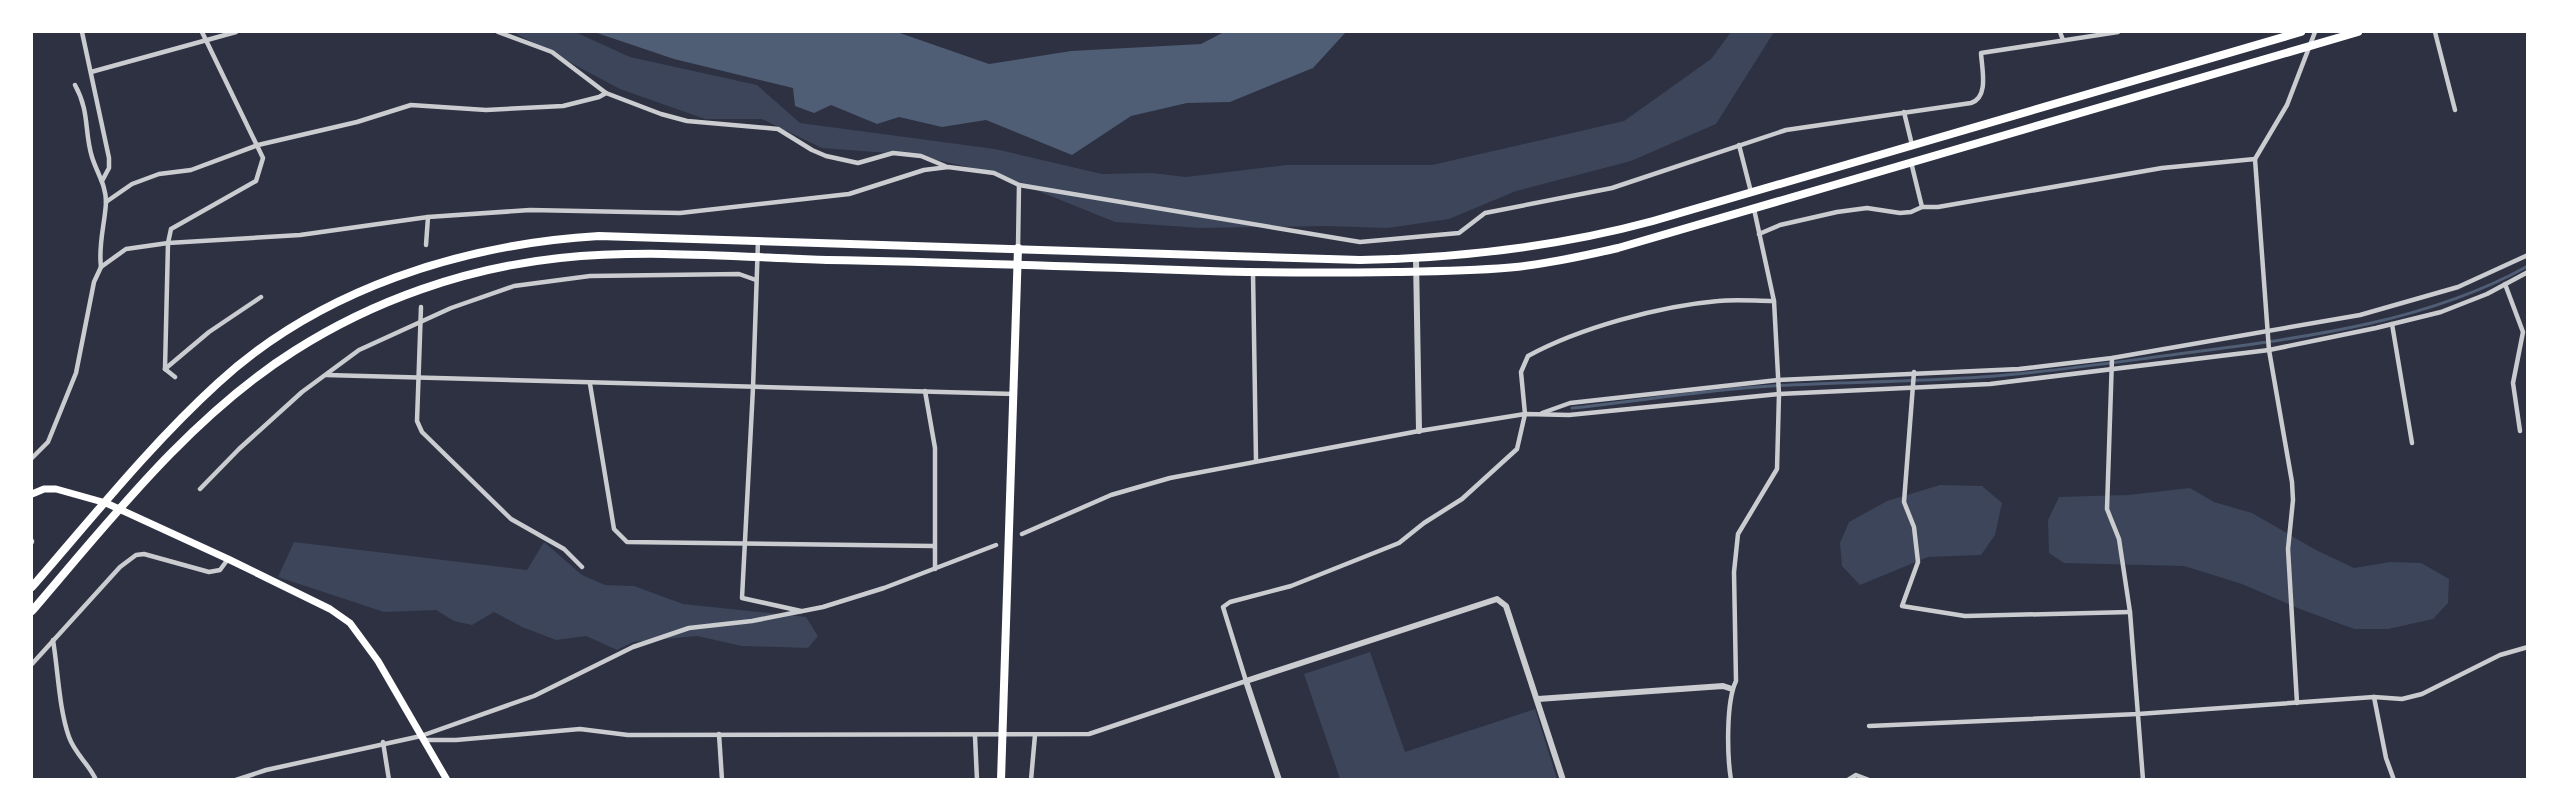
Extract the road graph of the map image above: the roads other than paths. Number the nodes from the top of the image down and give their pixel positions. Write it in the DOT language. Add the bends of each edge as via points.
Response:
graph roads {
  1 [pos="82,32"];
  2 [pos="202,32"];
  3 [pos="236,32"];
  4 [pos="498,32"];
  5 [pos="2060,32"];
  6 [pos="2118,32"];
  7 [pos="2301,32"];
  8 [pos="2315,32"];
  9 [pos="2358,32"];
  10 [pos="2435,32"];
  11 [pos="206,40"];
  12 [pos="2063,40"];
  13 [pos="2308,46"];
  14 [pos="91,72"];
  15 [pos="75,85"];
  16 [pos="606,93"];
  17 [pos="2455,110"];
  18 [pos="1904,112"];
  19 [pos="258,145"];
  20 [pos="1739,145"];
  21 [pos="1912,145"];
  22 [pos="2255,159"];
  23 [pos="1911,162"];
  24 [pos="948,168"];
  25 [pos="102,181"];
  26 [pos="1019,185"];
  27 [pos="1751,192"];
  28 [pos="106,202"];
  29 [pos="1922,207"];
  30 [pos="1754,209"];
  31 [pos="428,216"];
  32 [pos="1759,234"];
  33 [pos="758,241"];
  34 [pos="168,243"];
  35 [pos="426,245"];
  36 [pos="1018,248"];
  37 [pos="2528,255"];
  38 [pos="757,258"];
  39 [pos="1416,259"];
  40 [pos="1017,265"];
  41 [pos="101,267"];
  42 [pos="1417,272"];
  43 [pos="2528,272"];
  44 [pos="1253,273"];
  45 [pos="756,280"];
  46 [pos="2505,284"];
  47 [pos="261,297"];
  48 [pos="1774,301"];
  49 [pos="421,307"];
  50 [pos="421,320"];
  51 [pos="2392,324"];
  52 [pos="2269,334"];
  53 [pos="2269,348"];
  54 [pos="2112,358"];
  55 [pos="165,369"];
  56 [pos="2113,369"];
  57 [pos="1914,374"];
  58 [pos="326,375"];
  59 [pos="175,377"];
  60 [pos="418,378"];
  61 [pos="1778,381"];
  62 [pos="590,384"];
  63 [pos="1914,386"];
  64 [pos="753,388"];
  65 [pos="925,391"];
  66 [pos="1779,392"];
  67 [pos="1014,394"];
  68 [pos="1526,414"];
  69 [pos="1540,414"];
  70 [pos="1419,431"];
  71 [pos="2520,431"];
  72 [pos="235,441"];
  73 [pos="2412,443"];
  74 [pos="238,448"];
  75 [pos="32,458"];
  76 [pos="1256,460"];
  77 [pos="200,489"];
  78 [pos="32,494"];
  79 [pos="106,503"];
  80 [pos="119,510"];
  81 [pos="1022,534"];
  82 [pos="747,545"];
  83 [pos="996,545"];
  84 [pos="933,546"];
  85 [pos="228,559"];
  86 [pos="582,567"];
  87 [pos="934,569"];
  88 [pos="32,587"];
  89 [pos="32,611"];
  90 [pos="804,612"];
  91 [pos="2130,612"];
  92 [pos="53,640"];
  93 [pos="2528,647"];
  94 [pos="32,664"];
  95 [pos="1246,681"];
  96 [pos="1732,689"];
  97 [pos="2374,697"];
  98 [pos="1538,699"];
  99 [pos="2298,703"];
  100 [pos="2138,714"];
  101 [pos="1869,726"];
  102 [pos="719,734"];
  103 [pos="1033,735"];
  104 [pos="978,736"];
  105 [pos="423,738"];
  106 [pos="383,742"];
  107 [pos="96,780"];
  108 [pos="236,780"];
  109 [pos="389,780"];
  110 [pos="447,780"];
  111 [pos="722,780"];
  112 [pos="977,780"];
  113 [pos="1001,780"];
  114 [pos="1030,780"];
  115 [pos="1279,780"];
  116 [pos="1563,780"];
  117 [pos="1731,780"];
  118 [pos="1848,780"];
  119 [pos="1869,780"];
  120 [pos="2143,780"];
  121 [pos="2394,780"];
  1 -- 14 [label="street"];
  2 -- 11 [label="street"];
  3 -- 11 [label="street"];
  4 -- 16 [label="street" via="552,52"];
  5 -- 12 [label="street"];
  6 -- 12 [label="street"];
  7 -- 21 [label="main road"];
  8 -- 13 [label="street"];
  9 -- 13 [label="main road"];
  10 -- 17 [label="street"];
  11 -- 14 [label="street"];
  11 -- 19 [label="street"];
  12 -- 18 [label="street" via="1981,53 1983,94 1978,100"];
  13 -- 22 [label="street" via="2287,105"];
  13 -- 23 [label="main road"];
  14 -- 25 [label="street" via="109,158"];
  15 -- 25 [label="street" via="85,108 92,156"];
  16 -- 19 [label="street" via="563,106 486,110 411,105"];
  16 -- 24 [label="street" via="687,121 778,129 826,156 858,163 893,153 921,156"];
  18 -- 20 [label="street" via="1786,130"];
  18 -- 21 [label="street"];
  19 -- 28 [label="street" via="191,170 150,177 119,191"];
  19 -- 34 [label="street" via="263,158 256,181 175,225"];
  20 -- 26 [label="street" via="1612,188 1485,213 1459,234 1380,241 1360,242"];
  20 -- 27 [label="street"];
  21 -- 27 [label="main road"];
  22 -- 29 [label="street" via="2162,168 2015,195"];
  22 -- 52 [label="street"];
  23 -- 29 [label="street"];
  23 -- 30 [label="main road"];
  24 -- 26 [label="street" via="994,173"];
  24 -- 31 [label="street" via="924,170 849,194 680,213 530,210"];
  25 -- 28 [label="street"];
  26 -- 36 [label="street"];
  27 -- 39 [label="main road" via="1566,242"];
  28 -- 41 [label="street" via="99,248"];
  29 -- 32 [label="street" via="1911,212 1867,207 1780,225"];
  30 -- 32 [label="street"];
  30 -- 42 [label="main road" via="1564,260 1477,271"];
  31 -- 34 [label="street" via="300,235"];
  31 -- 35 [label="street"];
  32 -- 48 [label="street"];
  33 -- 36 [label="main road"];
  33 -- 38 [label="street"];
  33 -- 79 [label="main road" via="599,236 558,239 476,254 354,293 285,331 218,382"];
  34 -- 41 [label="street" via="126,249"];
  34 -- 55 [label="street"];
  36 -- 39 [label="main road"];
  36 -- 40 [label="main road"];
  37 -- 52 [label="street" via="2458,287 2360,315"];
  38 -- 40 [label="main road"];
  38 -- 45 [label="street"];
  38 -- 80 [label="main road" via="561,258 480,272 401,296 328,331 262,373 182,444"];
  39 -- 42 [label="street"];
  40 -- 44 [label="main road"];
  40 -- 67 [label="main road"];
  41 -- 75 [label="street" via="94,282 76,373 48,442"];
  42 -- 44 [label="main road"];
  42 -- 70 [label="street"];
  43 -- 46 [label="street"];
  44 -- 76 [label="street"];
  45 -- 50 [label="street" via="738,274 590,276 514,286"];
  45 -- 64 [label="street"];
  46 -- 51 [label="street" via="2441,312"];
  46 -- 71 [label="street" via="2523,332 2513,383"];
  47 -- 55 [label="street" via="209,332"];
  48 -- 61 [label="street"];
  48 -- 68 [label="street" via="1720,300 1683,305 1599,327 1540,349 1528,356 1521,372"];
  49 -- 50 [label="street"];
  50 -- 58 [label="street" via="359,350"];
  50 -- 60 [label="street"];
  51 -- 53 [label="street"];
  51 -- 73 [label="street"];
  52 -- 53 [label="street"];
  52 -- 54 [label="street"];
  53 -- 56 [label="street"];
  53 -- 99 [label="street" via="2292,482 2288,549"];
  54 -- 56 [label="street"];
  54 -- 57 [label="street" via="2019,369"];
  55 -- 59 [label="street"];
  56 -- 63 [label="street" via="1990,384"];
  56 -- 91 [label="street" via="2107,509 2119,539"];
  57 -- 61 [label="street"];
  57 -- 63 [label="street"];
  58 -- 60 [label="street"];
  58 -- 74 [label="street"];
  60 -- 62 [label="street"];
  60 -- 86 [label="street" via="417,421 422,432 511,519 564,549"];
  61 -- 66 [label="street"];
  61 -- 69 [label="street" via="1570,403"];
  62 -- 64 [label="street"];
  62 -- 82 [label="street" via="615,529 627,542"];
  63 -- 66 [label="street"];
  63 -- 91 [label="street" via="1904,502 1914,527 1918,562 1902,606 1965,616"];
  64 -- 65 [label="street"];
  64 -- 82 [label="street"];
  65 -- 67 [label="street"];
  65 -- 84 [label="street" via="935,448"];
  66 -- 69 [label="street" via="1569,415"];
  66 -- 96 [label="street" via="1777,469 1738,534 1734,572 1736,681"];
  67 -- 113 [label="main road"];
  68 -- 69 [label="street"];
  68 -- 70 [label="street"];
  68 -- 95 [label="street" via="1517,449 1462,499 1399,543 1291,586 1223,607"];
  70 -- 76 [label="street"];
  72 -- 74 [label="street"];
  74 -- 77 [label="street"];
  76 -- 81 [label="street" via="1111,495"];
  78 -- 79 [label="main road" via="56,489"];
  79 -- 80 [label="main road"];
  79 -- 88 [label="main road"];
  80 -- 85 [label="main road"];
  80 -- 89 [label="main road"];
  82 -- 84 [label="street"];
  82 -- 90 [label="street" via="742,598"];
  83 -- 87 [label="street"];
  84 -- 87 [label="street"];
  85 -- 92 [label="street" via="220,570 209,572 136,555 120,567"];
  85 -- 105 [label="main road" via="330,609 350,623 378,661"];
  87 -- 90 [label="street"];
  90 -- 105 [label="street" via="689,628 633,647 534,696"];
  91 -- 100 [label="street"];
  92 -- 94 [label="street"];
  92 -- 107 [label="street" via="69,735"];
  93 -- 97 [label="street" via="2500,655 2422,694 2402,699"];
  95 -- 98 [label="street" via="1497,599 1506,606"];
  95 -- 103 [label="street" via="1089,734"];
  95 -- 115 [label="street"];
  96 -- 98 [label="street" via="1723,686"];
  96 -- 117 [label="street" via="1727,728"];
  97 -- 99 [label="street"];
  97 -- 121 [label="street"];
  98 -- 116 [label="street"];
  99 -- 100 [label="street"];
  100 -- 101 [label="street"];
  100 -- 120 [label="street"];
  102 -- 104 [label="street"];
  102 -- 105 [label="street" via="628,735 580,729 456,740"];
  102 -- 111 [label="street"];
  103 -- 104 [label="street"];
  103 -- 114 [label="street"];
  104 -- 112 [label="street"];
  105 -- 106 [label="street"];
  105 -- 110 [label="main road"];
  106 -- 108 [label="street"];
  106 -- 109 [label="street"];
  118 -- 119 [label="street" via="1856,775"];
}
